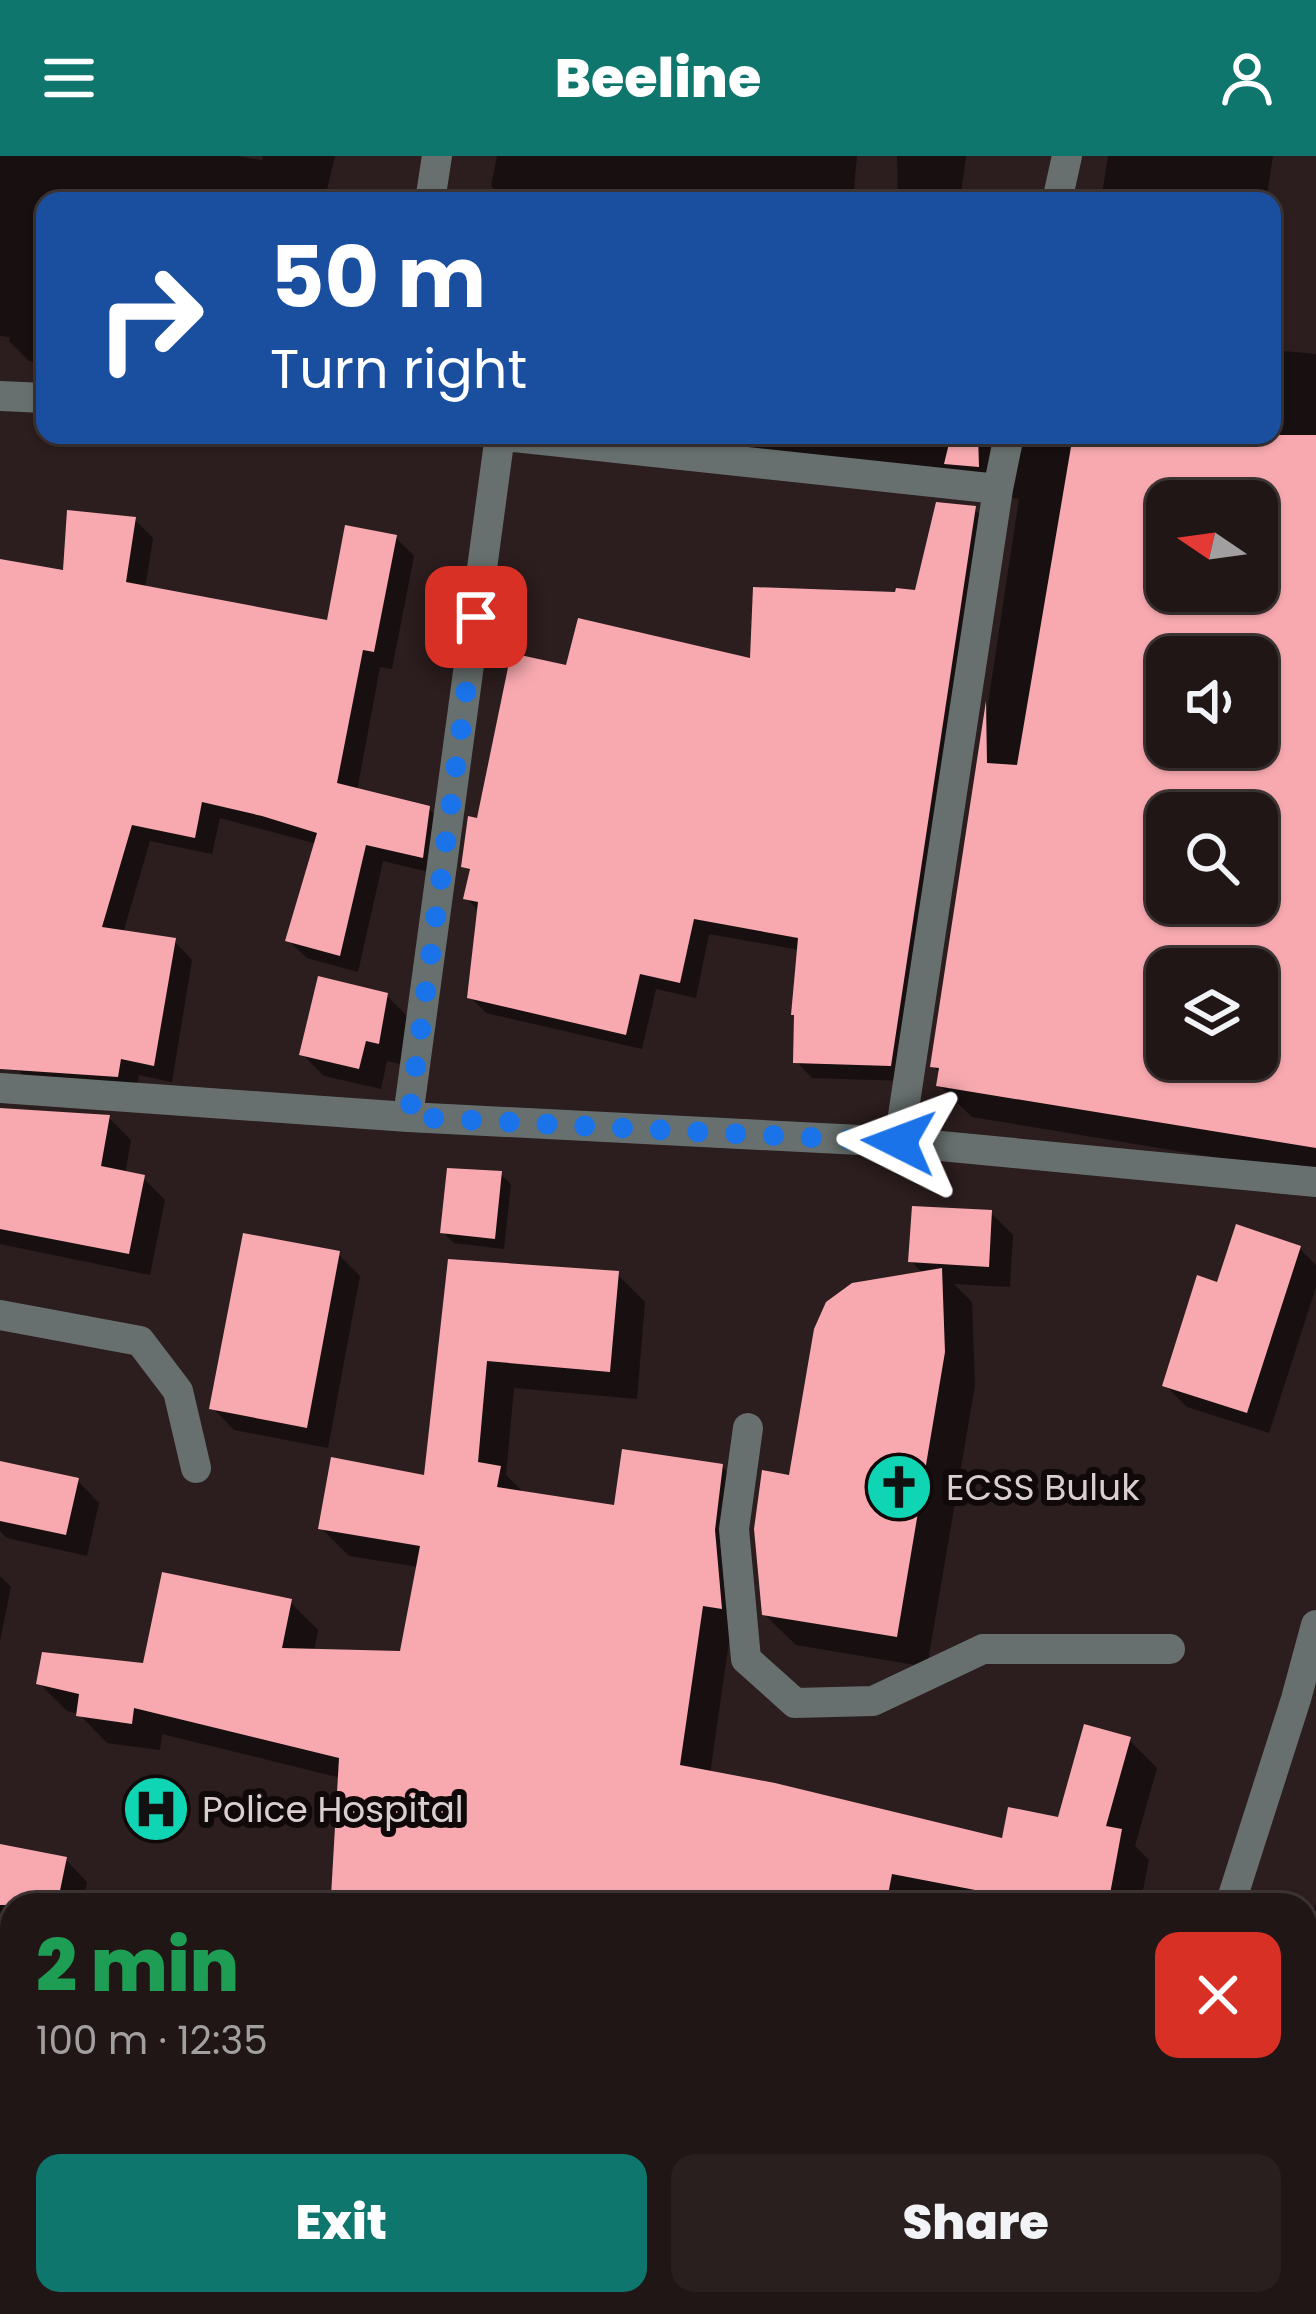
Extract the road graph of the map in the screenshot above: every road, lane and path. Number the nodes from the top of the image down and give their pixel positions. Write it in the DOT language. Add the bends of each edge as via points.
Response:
graph roads {
  1 [pos="437,156"];
  2 [pos="1066,156"];
  3 [pos="431,192"];
  4 [pos="1059,192"];
  5 [pos="0,396"];
  6 [pos="36,398"];
  7 [pos="497,444"];
  8 [pos="581,444"];
  9 [pos="1007,444"];
  10 [pos="998,489"];
  11 [pos="0,1088"];
  12 [pos="409,1117"];
  13 [pos="899,1142"];
  14 [pos="1316,1182"];
  15 [pos="0,1315"];
  16 [pos="748,1428"];
  17 [pos="196,1468"];
  18 [pos="1316,1625"];
  19 [pos="1170,1649"];
  20 [pos="1234,1893"];
  1 -- 3 [label="street"];
  2 -- 4 [label="street"];
  5 -- 6 [label="street"];
  7 -- 12 [label="street"];
  8 -- 10 [label="street"];
  9 -- 10 [label="street"];
  10 -- 13 [label="street"];
  11 -- 12 [label="street"];
  12 -- 13 [label="street"];
  13 -- 14 [label="street"];
  15 -- 17 [label="street" via="140,1342 178,1391"];
  16 -- 19 [label="street" via="734,1528 746,1659 795,1703 873,1701 983,1648"];
  18 -- 20 [label="street"];
}
